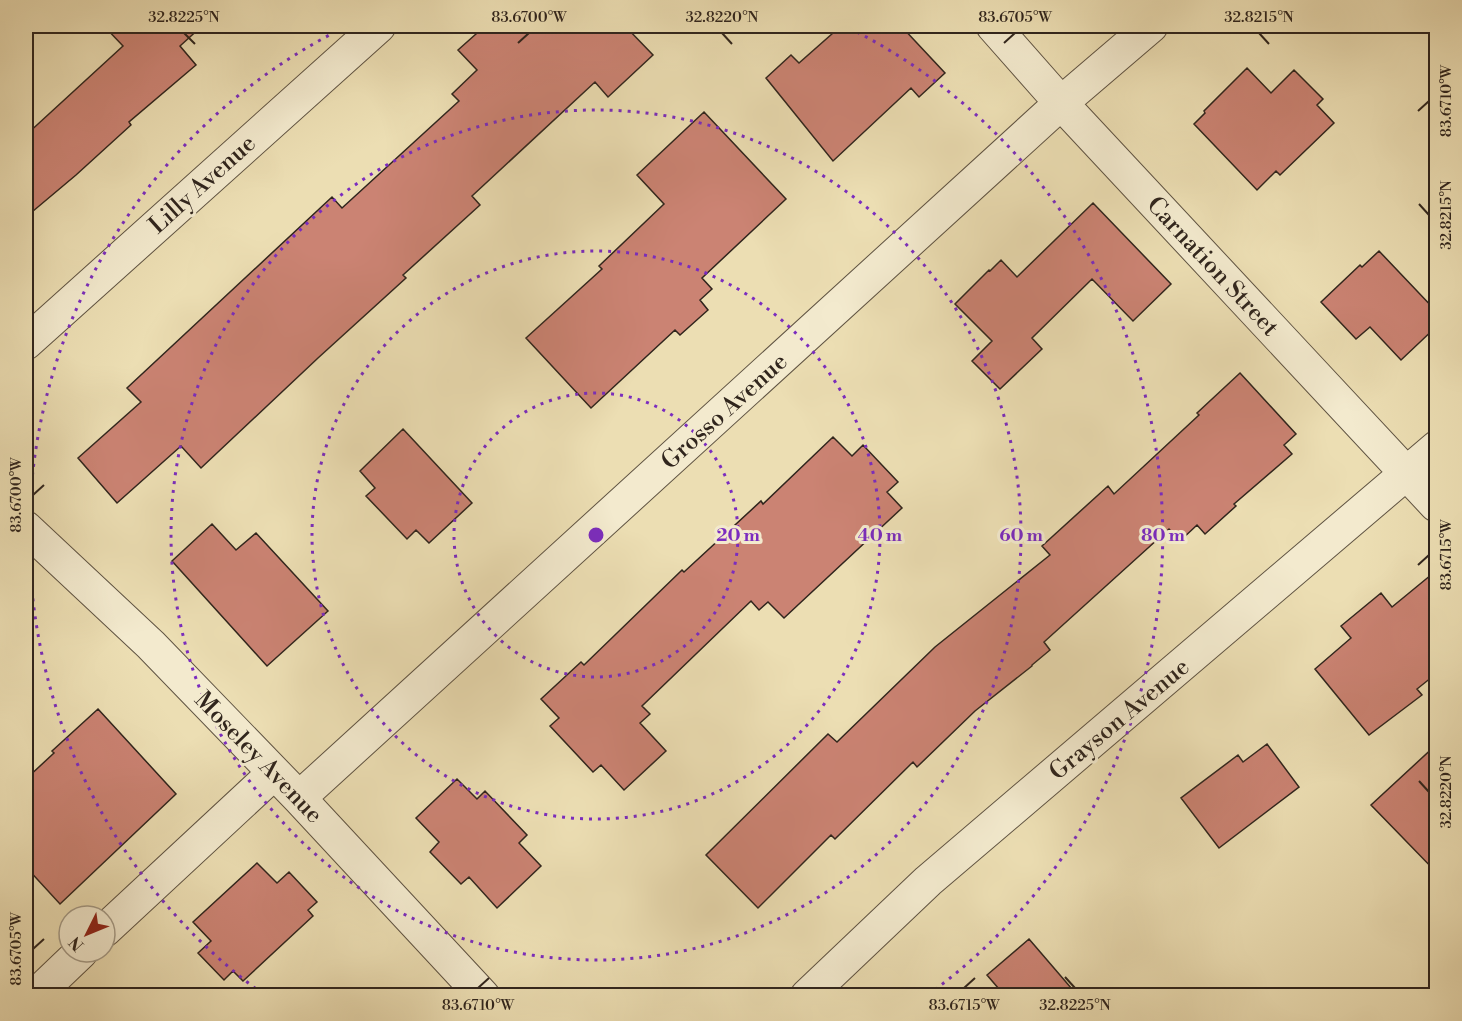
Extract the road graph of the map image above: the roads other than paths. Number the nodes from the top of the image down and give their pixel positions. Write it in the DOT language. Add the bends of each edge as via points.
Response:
graph roads {
  1 [pos="379,26"];
  2 [pos="993,26"];
  3 [pos="1151,26"];
  4 [pos="1061,104"];
  5 [pos="26,343"];
  6 [pos="1437,448"];
  7 [pos="1407,474"];
  8 [pos="1437,505"];
  9 [pos="26,528"];
  10 [pos="274,773"];
  11 [pos="299,798"];
  12 [pos="117,919"];
  13 [pos="68,964"];
  14 [pos="35,996"];
  15 [pos="483,996"];
  16 [pos="807,996"];
  1 -- 5 [label="street, Lilly Avenue"];
  2 -- 4 [label="street, Carnation Street"];
  3 -- 4 [label="street, Grosso Avenue"];
  4 -- 7 [label="street, Carnation Street"];
  4 -- 11 [label="street, Grosso Avenue"];
  6 -- 7 [label="street, Grayson Avenue"];
  7 -- 8 [label="street, Carnation Street"];
  7 -- 16 [label="street, Grayson Avenue" via="928,881"];
  9 -- 10 [label="street, Moseley Avenue" via="151,645"];
  10 -- 11 [label="street, Moseley Avenue"];
  10 -- 12 [label="street"];
  11 -- 15 [label="street, Moseley Avenue"];
  13 -- 14 [label="street"];
}
